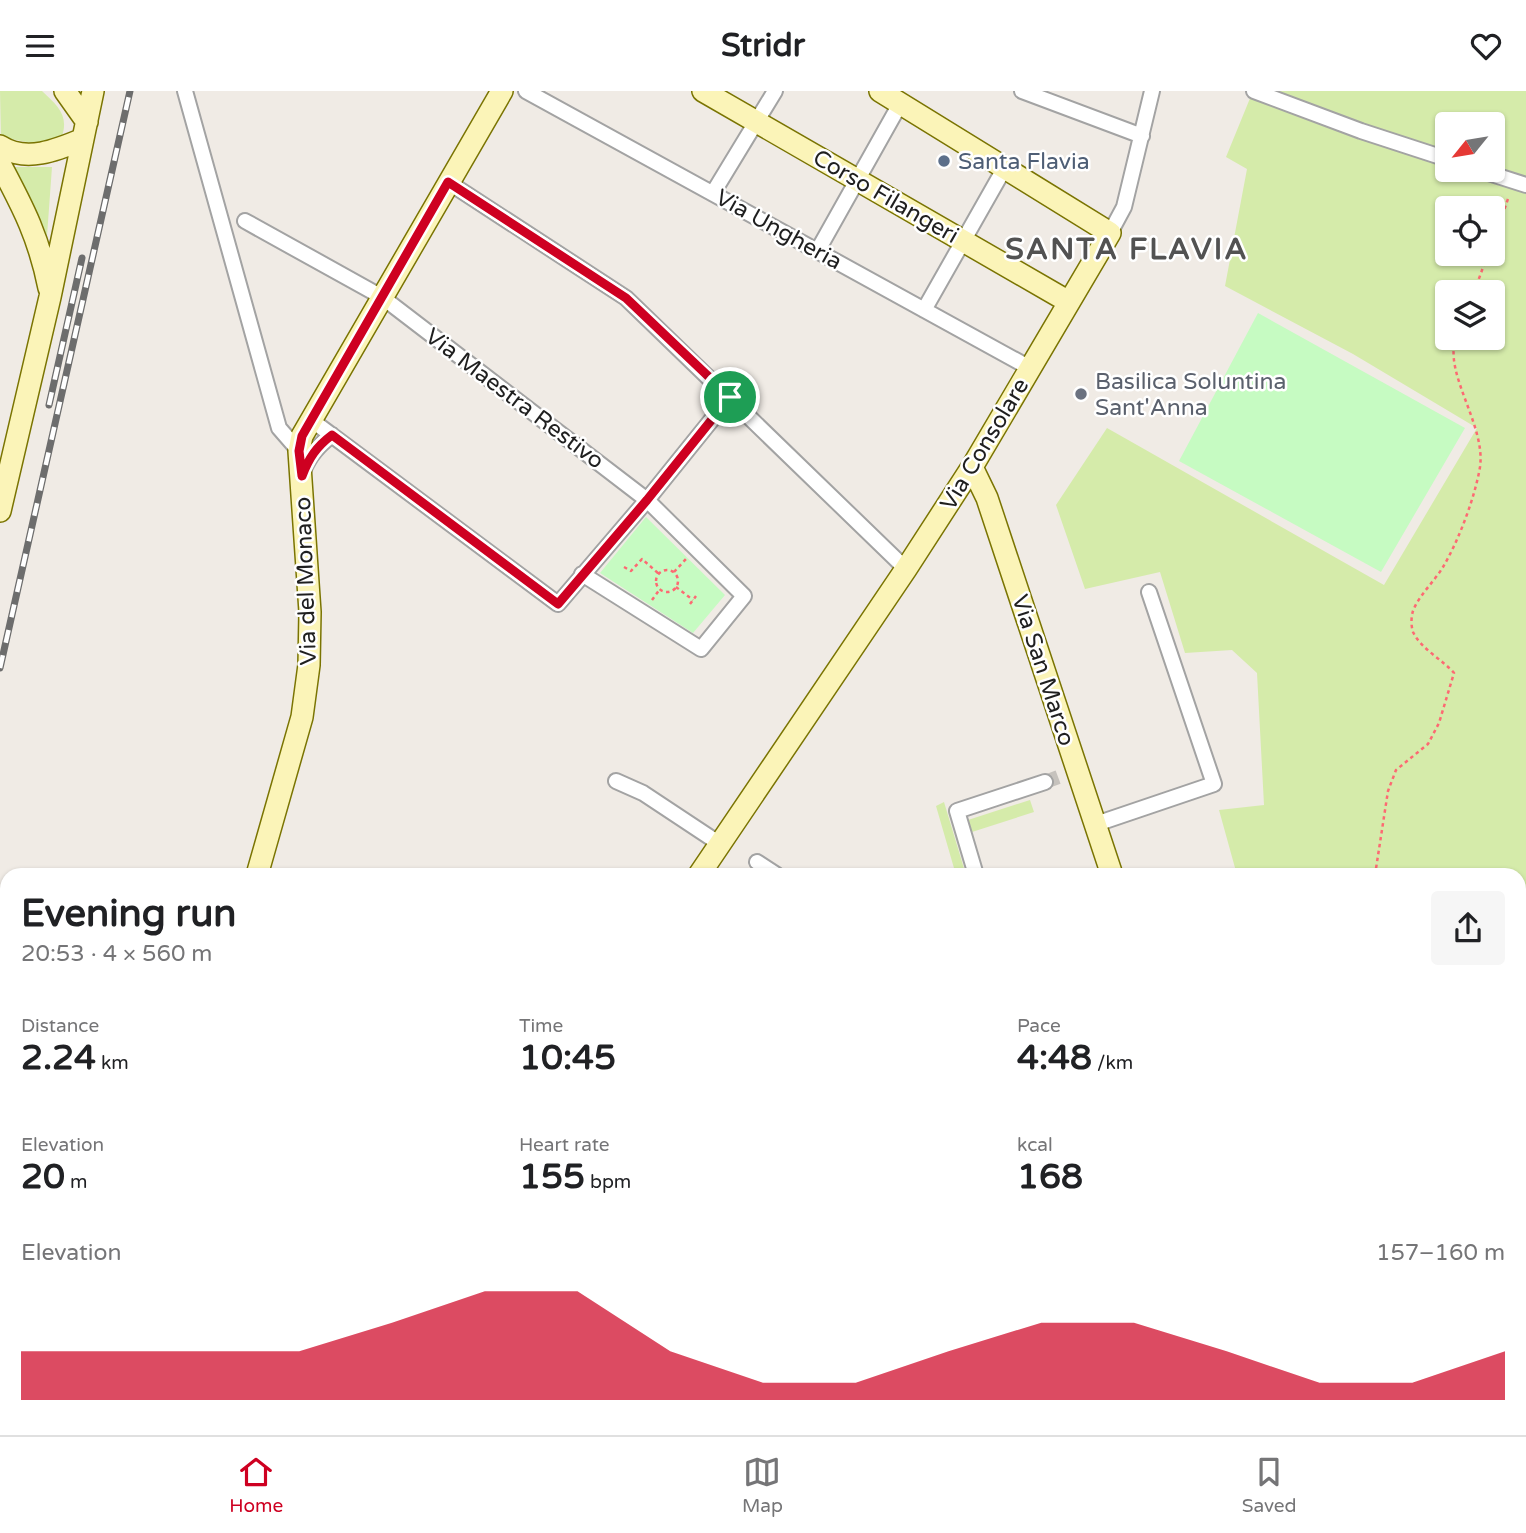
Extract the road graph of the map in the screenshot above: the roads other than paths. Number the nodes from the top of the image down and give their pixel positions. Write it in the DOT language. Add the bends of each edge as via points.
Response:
graph roads {
  1 [pos="65,91"];
  2 [pos="93,91"];
  3 [pos="185,91"];
  4 [pos="502,91"];
  5 [pos="526,91"];
  6 [pos="703,91"];
  7 [pos="775,91"];
  8 [pos="880,91"];
  9 [pos="1022,91"];
  10 [pos="1152,91"];
  11 [pos="1254,91"];
  12 [pos="900,104"];
  13 [pos="757,122"];
  14 [pos="85,130"];
  15 [pos="1142,136"];
  16 [pos="0,146"];
  17 [pos="1435,155"];
  18 [pos="0,164"];
  19 [pos="1004,169"];
  20 [pos="857,179"];
  21 [pos="448,182"];
  22 [pos="713,193"];
  23 [pos="245,221"];
  24 [pos="1110,233"];
  25 [pos="963,241"];
  26 [pos="818,250"];
  27 [pos="50,297"];
  28 [pos="382,297"];
  29 [pos="1069,302"];
  30 [pos="924,310"];
  31 [pos="1030,368"];
  32 [pos="730,397"];
  33 [pos="310,419"];
  34 [pos="332,435"];
  35 [pos="299,451"];
  36 [pos="6,461"];
  37 [pos="972,467"];
  38 [pos="302,476"];
  39 [pos="647,500"];
  40 [pos="0,511"];
  41 [pos="906,569"];
  42 [pos="582,575"];
  43 [pos="1149,592"];
  44 [pos="616,781"];
  45 [pos="1045,782"];
  46 [pos="1096,824"];
  47 [pos="720,844"];
  48 [pos="757,862"];
  49 [pos="259,868"];
  50 [pos="704,868"];
  51 [pos="766,868"];
  52 [pos="974,868"];
  53 [pos="1110,868"];
  1 -- 14 [label="street"];
  2 -- 14 [label="street"];
  3 -- 35 [label="street" via="279,428"];
  4 -- 21 [label="street"];
  5 -- 22 [label="street, Via Ungheria"];
  6 -- 13 [label="street, Corso Filangeri"];
  7 -- 13 [label="street"];
  8 -- 12 [label="street"];
  9 -- 15 [label="street"];
  10 -- 15 [label="street"];
  11 -- 17 [label="street"];
  12 -- 19 [label="street"];
  12 -- 20 [label="street"];
  13 -- 20 [label="street, Corso Filangeri"];
  13 -- 22 [label="street"];
  14 -- 16 [label="street" via="51,152 9,152"];
  14 -- 27 [label="street"];
  15 -- 24 [label="street" via="1124,207"];
  18 -- 27 [label="street" via="41,252"];
  19 -- 24 [label="street"];
  19 -- 25 [label="street"];
  20 -- 25 [label="street, Corso Filangeri"];
  20 -- 26 [label="street"];
  21 -- 28 [label="street"];
  21 -- 32 [label="street" via="626,298"];
  22 -- 26 [label="street, Via Ungheria"];
  23 -- 28 [label="street, Via Maestra Restivo"];
  24 -- 29 [label="street, Via Consolare"];
  25 -- 29 [label="street, Corso Filangeri"];
  25 -- 30 [label="street"];
  26 -- 30 [label="street, Via Ungheria"];
  27 -- 36 [label="street"];
  28 -- 33 [label="street"];
  28 -- 39 [label="street, Via Maestra Restivo"];
  29 -- 31 [label="street, Via Consolare"];
  30 -- 31 [label="street, Via Ungheria"];
  31 -- 37 [label="street, Via Consolare"];
  32 -- 39 [label="street"];
  32 -- 41 [label="street"];
  33 -- 34 [label="street"];
  33 -- 35 [label="street"];
  34 -- 38 [label="street" via="309,458"];
  34 -- 42 [label="street" via="558,604"];
  35 -- 38 [label="street, Via del Monaco"];
  36 -- 40 [label="street"];
  37 -- 41 [label="street, Via Consolare"];
  37 -- 46 [label="street, Via San Marco" via="986,498 1069,773"];
  38 -- 49 [label="street, Via del Monaco" via="309,665 302,717"];
  39 -- 42 [label="street"];
  39 -- 42 [label="street, Via Maestra Restivo" via="744,596 701,649"];
  41 -- 47 [label="street, Via Consolare"];
  43 -- 46 [label="street" via="1214,784"];
  44 -- 47 [label="street" via="643,793"];
  45 -- 52 [label="street" via="957,811"];
  46 -- 53 [label="street, Via San Marco"];
  47 -- 50 [label="street, Via Consolare"];
  48 -- 51 [label="street"];
}
